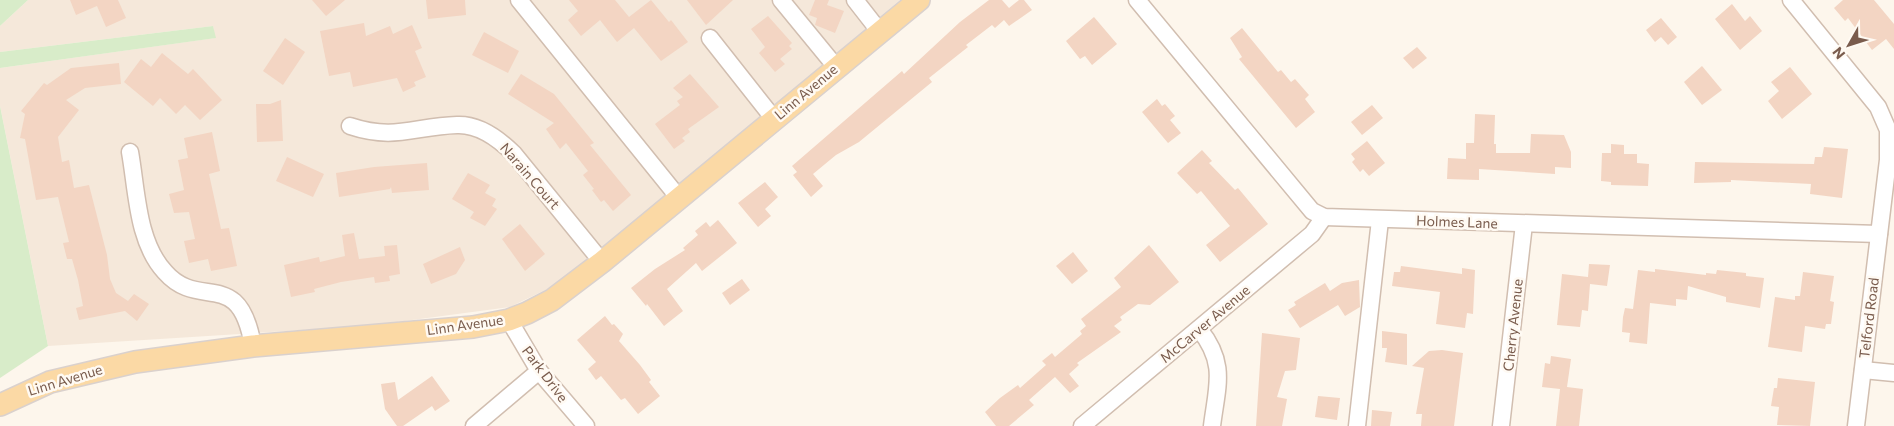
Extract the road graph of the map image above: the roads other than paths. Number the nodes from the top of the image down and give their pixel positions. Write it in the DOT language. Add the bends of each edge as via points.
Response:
graph roads {
  1 [pos="519,0"];
  2 [pos="780,0"];
  3 [pos="854,0"];
  4 [pos="919,0"];
  5 [pos="1137,0"];
  6 [pos="1791,0"];
  7 [pos="880,32"];
  8 [pos="710,38"];
  9 [pos="836,68"];
  10 [pos="774,119"];
  11 [pos="1890,125"];
  12 [pos="350,126"];
  13 [pos="130,152"];
  14 [pos="679,198"];
  15 [pos="1888,208"];
  16 [pos="1324,218"];
  17 [pos="1380,220"];
  18 [pos="1524,224"];
  19 [pos="1879,234"];
  20 [pos="602,262"];
  21 [pos="509,320"];
  22 [pos="1199,329"];
  23 [pos="253,346"];
  24 [pos="1863,370"];
  25 [pos="539,371"];
  26 [pos="1894,373"];
  27 [pos="0,405"];
  28 [pos="474,426"];
  29 [pos="586,426"];
  30 [pos="1082,426"];
  31 [pos="1212,426"];
  32 [pos="1357,426"];
  33 [pos="1501,426"];
  34 [pos="1856,426"];
  1 -- 14 [label="street"];
  2 -- 9 [label="street"];
  3 -- 7 [label="street"];
  4 -- 7 [label="main road, Linn Avenue"];
  5 -- 16 [label="street" via="1312,211"];
  6 -- 11 [label="street, Telford Road" via="1872,98"];
  7 -- 9 [label="main road, Linn Avenue"];
  8 -- 10 [label="street"];
  9 -- 10 [label="main road, Linn Avenue"];
  10 -- 14 [label="main road, Linn Avenue"];
  11 -- 15 [label="street, Telford Road"];
  12 -- 20 [label="street, Narain Court" via="368,132 394,134 458,125 498,139 514,154"];
  13 -- 23 [label="street" via="143,224 155,259 179,284 232,299 249,323"];
  14 -- 20 [label="main road, Linn Avenue"];
  15 -- 19 [label="street, Telford Road"];
  16 -- 17 [label="street, Holmes Lane"];
  16 -- 22 [label="street, McCarver Avenue" via="1312,234"];
  17 -- 18 [label="street, Holmes Lane"];
  17 -- 32 [label="street"];
  18 -- 19 [label="street, Holmes Lane"];
  18 -- 33 [label="street, Cherry Avenue"];
  19 -- 24 [label="street, Telford Road"];
  20 -- 21 [label="main road, Linn Avenue" via="552,300"];
  21 -- 23 [label="main road, Linn Avenue" via="473,327"];
  21 -- 25 [label="street, Park Drive"];
  22 -- 30 [label="street, McCarver Avenue"];
  22 -- 31 [label="street" via="1210,342 1219,367"];
  23 -- 27 [label="main road, Linn Avenue" via="95,370 32,388"];
  24 -- 26 [label="street"];
  24 -- 34 [label="street, Telford Road"];
  25 -- 28 [label="street"];
  25 -- 29 [label="street, Park Drive"];
}
